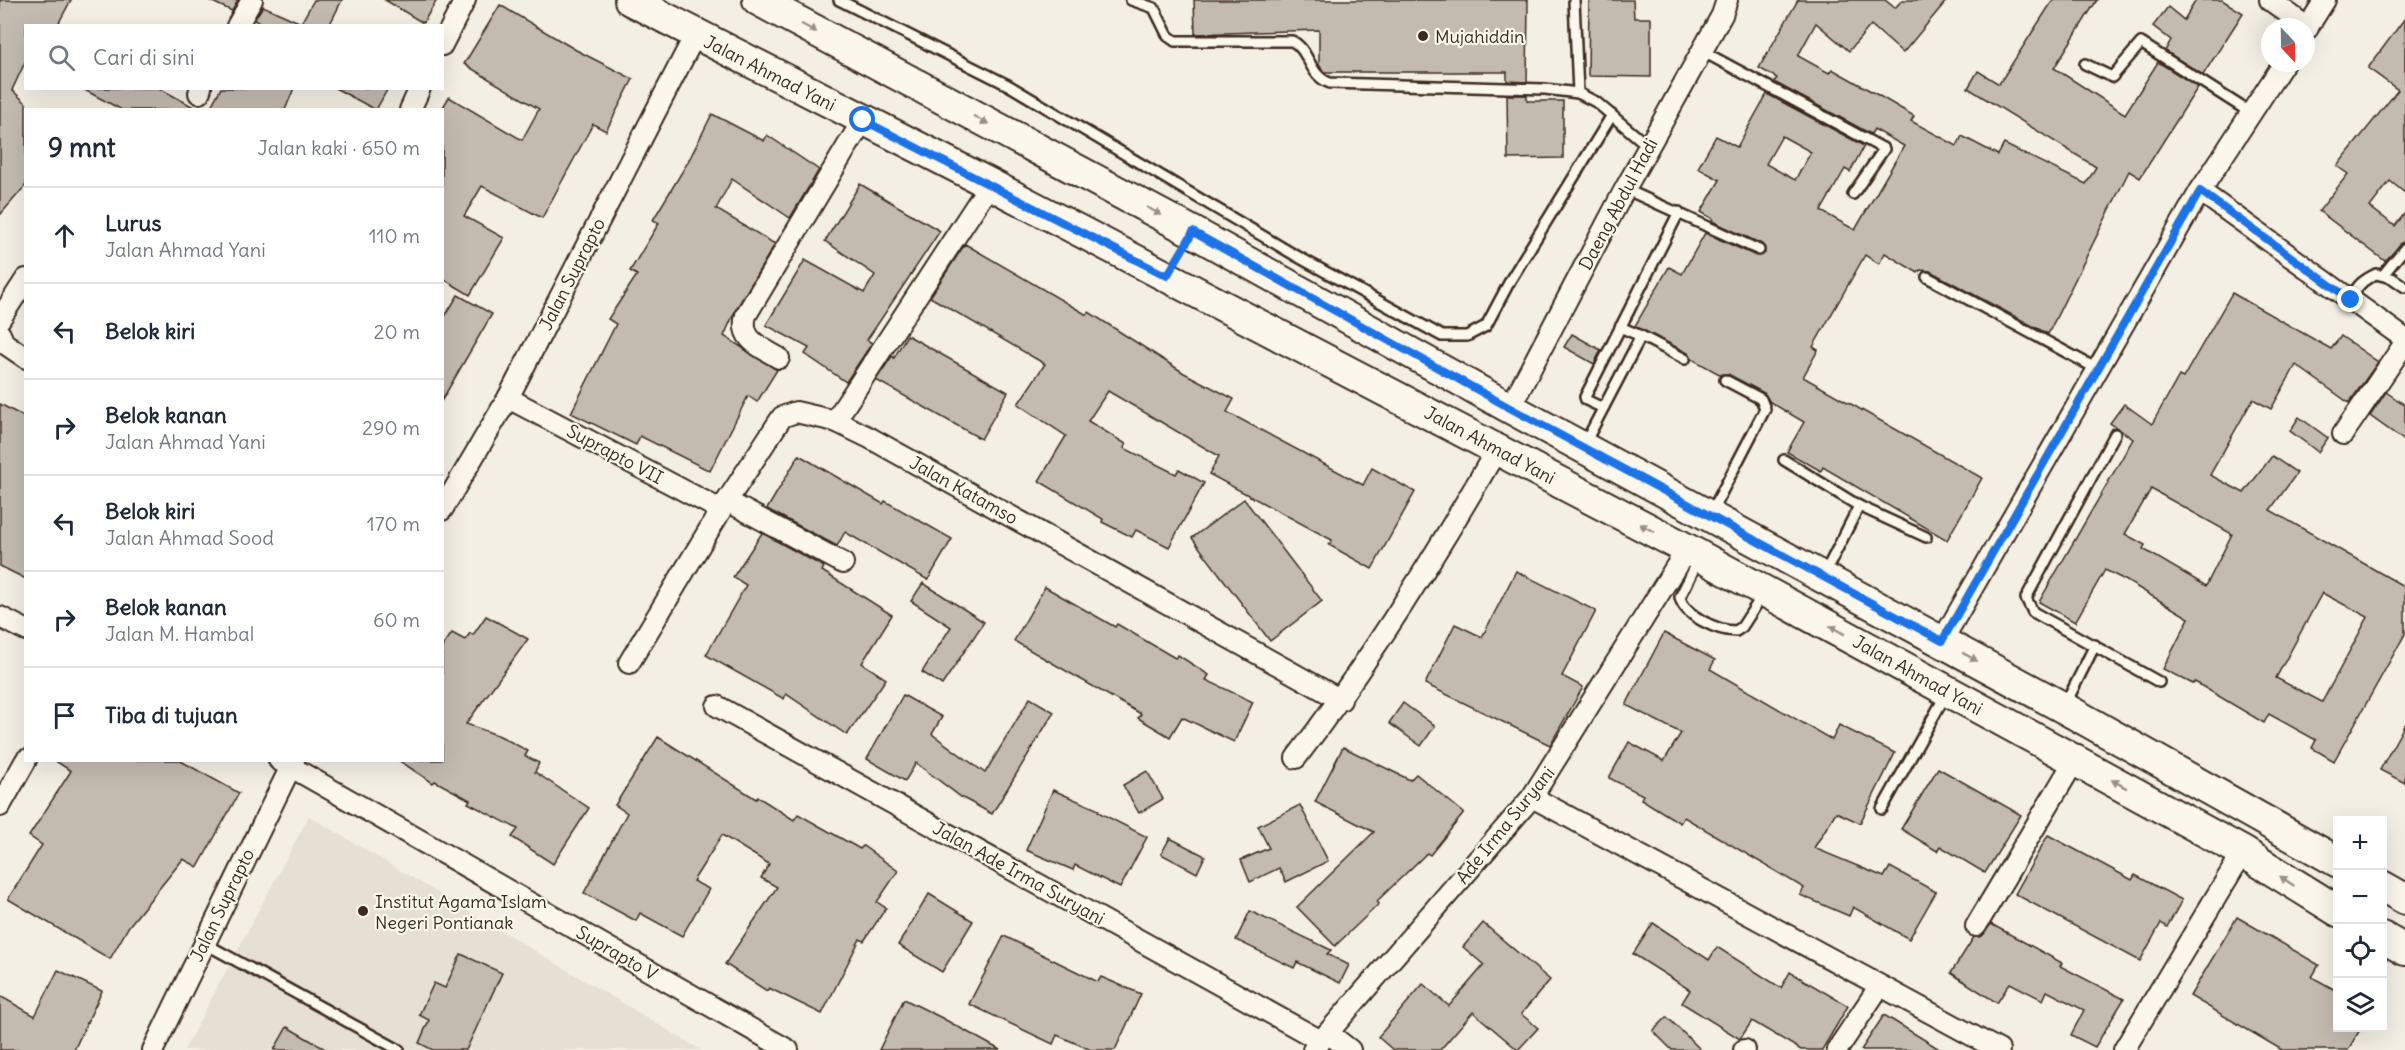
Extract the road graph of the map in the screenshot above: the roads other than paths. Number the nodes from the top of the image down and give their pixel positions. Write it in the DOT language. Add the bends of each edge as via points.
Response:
graph roads {
  1 [pos="252,0"];
  2 [pos="465,0"];
  3 [pos="630,0"];
  4 [pos="758,0"];
  5 [pos="839,0"];
  6 [pos="1131,0"];
  7 [pos="1574,0"];
  8 [pos="1727,0"];
  9 [pos="2270,0"];
  10 [pos="2325,0"];
  11 [pos="2293,18"];
  12 [pos="2314,18"];
  13 [pos="238,24"];
  14 [pos="695,35"];
  15 [pos="444,41"];
  16 [pos="1702,51"];
  17 [pos="2085,64"];
  18 [pos="2278,72"];
  19 [pos="419,90"];
  20 [pos="1578,93"];
  21 [pos="411,108"];
  22 [pos="2252,113"];
  23 [pos="1612,115"];
  24 [pos="863,120"];
  25 [pos="1648,146"];
  26 [pos="990,184"];
  27 [pos="1625,189"];
  28 [pos="2200,191"];
  29 [pos="1853,194"];
  30 [pos="1679,212"];
  31 [pos="1193,232"];
  32 [pos="2405,248"];
  33 [pos="1759,250"];
  34 [pos="2383,275"];
  35 [pos="1167,276"];
  36 [pos="1927,277"];
  37 [pos="24,282"];
  38 [pos="2405,287"];
  39 [pos="2351,300"];
  40 [pos="0,319"];
  41 [pos="1620,327"];
  42 [pos="0,334"];
  43 [pos="1641,336"];
  44 [pos="2405,341"];
  45 [pos="24,357"];
  46 [pos="779,358"];
  47 [pos="1685,360"];
  48 [pos="2099,370"];
  49 [pos="1725,380"];
  50 [pos="508,398"];
  51 [pos="1510,408"];
  52 [pos="1603,408"];
  53 [pos="835,421"];
  54 [pos="2115,434"];
  55 [pos="2343,434"];
  56 [pos="1583,447"];
  57 [pos="1497,449"];
  58 [pos="1784,460"];
  59 [pos="724,505"];
  60 [pos="1859,506"];
  61 [pos="444,507"];
  62 [pos="1710,515"];
  63 [pos="1926,537"];
  64 [pos="1694,552"];
  65 [pos="843,563"];
  66 [pos="1823,577"];
  67 [pos="1765,591"];
  68 [pos="0,617"];
  69 [pos="24,629"];
  70 [pos="1942,641"];
  71 [pos="2095,645"];
  72 [pos="629,663"];
  73 [pos="2159,682"];
  74 [pos="1948,691"];
  75 [pos="1341,700"];
  76 [pos="717,706"];
  77 [pos="2064,708"];
  78 [pos="2094,725"];
  79 [pos="1296,758"];
  80 [pos="2075,760"];
  81 [pos="25,762"];
  82 [pos="288,763"];
  83 [pos="1532,797"];
  84 [pos="0,807"];
  85 [pos="1882,810"];
  86 [pos="2243,852"];
  87 [pos="2333,860"];
  88 [pos="2387,889"];
  89 [pos="2405,898"];
  90 [pos="2333,909"];
  91 [pos="1976,926"];
  92 [pos="2387,940"];
  93 [pos="203,943"];
  94 [pos="2405,950"];
  95 [pos="1879,987"];
  96 [pos="1321,1041"];
  97 [pos="153,1050"];
  98 [pos="399,1050"];
  99 [pos="788,1050"];
  100 [pos="1350,1050"];
  101 [pos="1837,1050"];
  102 [pos="1998,1050"];
  103 [pos="2124,1050"];
  1 -- 13 [label="street"];
  2 -- 15 [label="street"];
  3 -- 14 [label="main road, Jalan Ahmad Yani"];
  4 -- 31 [label="main road, one-way"];
  5 -- 23 [label="lane" via="1008,86 1293,254 1442,336 1467,336 1486,326"];
  6 -- 20 [label="lane" via="1154,8 1168,36 1175,41 1292,41 1304,50 1307,62 1318,76 1330,83"];
  7 -- 20 [label="lane"];
  8 -- 16 [label="street, Daeng Abdul Hadi"];
  9 -- 11 [label="street"];
  10 -- 12 [label="street"];
  14 -- 24 [label="main road, Jalan Ahmad Yani"];
  14 -- 50 [label="street, Jalan Suprapto"];
  16 -- 25 [label="street, Daeng Abdul Hadi"];
  16 -- 29 [label="lane" via="1884,149"];
  17 -- 22 [label="lane" via="2112,77 2141,43"];
  18 -- 22 [label="street"];
  19 -- 21 [label="street"];
  20 -- 23 [label="lane"];
  22 -- 28 [label="street"];
  23 -- 25 [label="lane"];
  24 -- 26 [label="main road, Jalan Ahmad Yani"];
  24 -- 46 [label="street" via="746,315 744,330 748,339"];
  25 -- 27 [label="street, Daeng Abdul Hadi"];
  26 -- 35 [label="main road, Jalan Ahmad Yani"];
  26 -- 53 [label="street"];
  27 -- 30 [label="lane"];
  27 -- 51 [label="street, Daeng Abdul Hadi"];
  28 -- 39 [label="street"];
  28 -- 48 [label="street"];
  30 -- 33 [label="lane"];
  30 -- 41 [label="lane"];
  31 -- 35 [label="main road"];
  31 -- 51 [label="main road"];
  32 -- 34 [label="lane"];
  34 -- 38 [label="lane"];
  34 -- 39 [label="lane" via="2364,280"];
  35 -- 57 [label="main road, Jalan Ahmad Yani"];
  36 -- 48 [label="lane"];
  37 -- 40 [label="street"];
  39 -- 44 [label="street"];
  41 -- 43 [label="lane"];
  41 -- 52 [label="lane" via="1585,397"];
  42 -- 45 [label="street" via="4,343"];
  43 -- 47 [label="lane"];
  43 -- 52 [label="lane"];
  44 -- 55 [label="street"];
  48 -- 70 [label="street"];
  49 -- 62 [label="lane" via="1761,399 1765,409"];
  50 -- 59 [label="street, Suprapto VII"];
  50 -- 61 [label="street, Jalan Suprapto"];
  51 -- 56 [label="main road"];
  52 -- 56 [label="lane"];
  53 -- 59 [label="street, Jalan Katamso" via="796,411 782,417"];
  53 -- 75 [label="street, Jalan Katamso"];
  54 -- 71 [label="lane" via="2026,598 2033,612"];
  56 -- 62 [label="main road"];
  64 -- 57 [label="main road, Jalan Ahmad Yani, one-way"];
  57 -- 75 [label="street"];
  58 -- 60 [label="lane"];
  59 -- 65 [label="street, Suprapto VII"];
  59 -- 72 [label="street, Jalan Katamso"];
  60 -- 63 [label="lane"];
  60 -- 66 [label="lane"];
  62 -- 66 [label="main road"];
  64 -- 67 [label="main road, Jalan Ahmad Yani"];
  64 -- 67 [label="lane" via="1680,597 1684,609 1702,620 1733,632 1739,630"];
  64 -- 83 [label="street, Ade Irma Suryani"];
  66 -- 70 [label="main road"];
  74 -- 67 [label="main road, Jalan Ahmad Yani, one-way"];
  68 -- 69 [label="street"];
  70 -- 77 [label="main road, one-way"];
  71 -- 73 [label="lane"];
  71 -- 77 [label="lane"];
  74 -- 80 [label="main road, Jalan Ahmad Yani"];
  74 -- 85 [label="lane"];
  75 -- 79 [label="street"];
  76 -- 96 [label="street, Jalan Ade Irma Suryani"];
  77 -- 78 [label="main road"];
  78 -- 80 [label="main road"];
  78 -- 87 [label="main road"];
  86 -- 80 [label="main road, Jalan Ahmad Yani, one-way"];
  80 -- 91 [label="street"];
  81 -- 84 [label="street"];
  82 -- 93 [label="street, Jalan Suprapto"];
  82 -- 99 [label="street, Suprapto V"];
  83 -- 95 [label="street"];
  83 -- 96 [label="street, Ade Irma Suryani"];
  90 -- 86 [label="main road, Jalan Ahmad Yani, one-way"];
  86 -- 103 [label="street"];
  88 -- 89 [label="main road"];
  92 -- 94 [label="main road"];
  93 -- 97 [label="street, Jalan Suprapto"];
  93 -- 98 [label="lane"];
  95 -- 101 [label="street"];
  95 -- 102 [label="street"];
  96 -- 100 [label="street, Jalan Ade Irma Suryani"];
}
